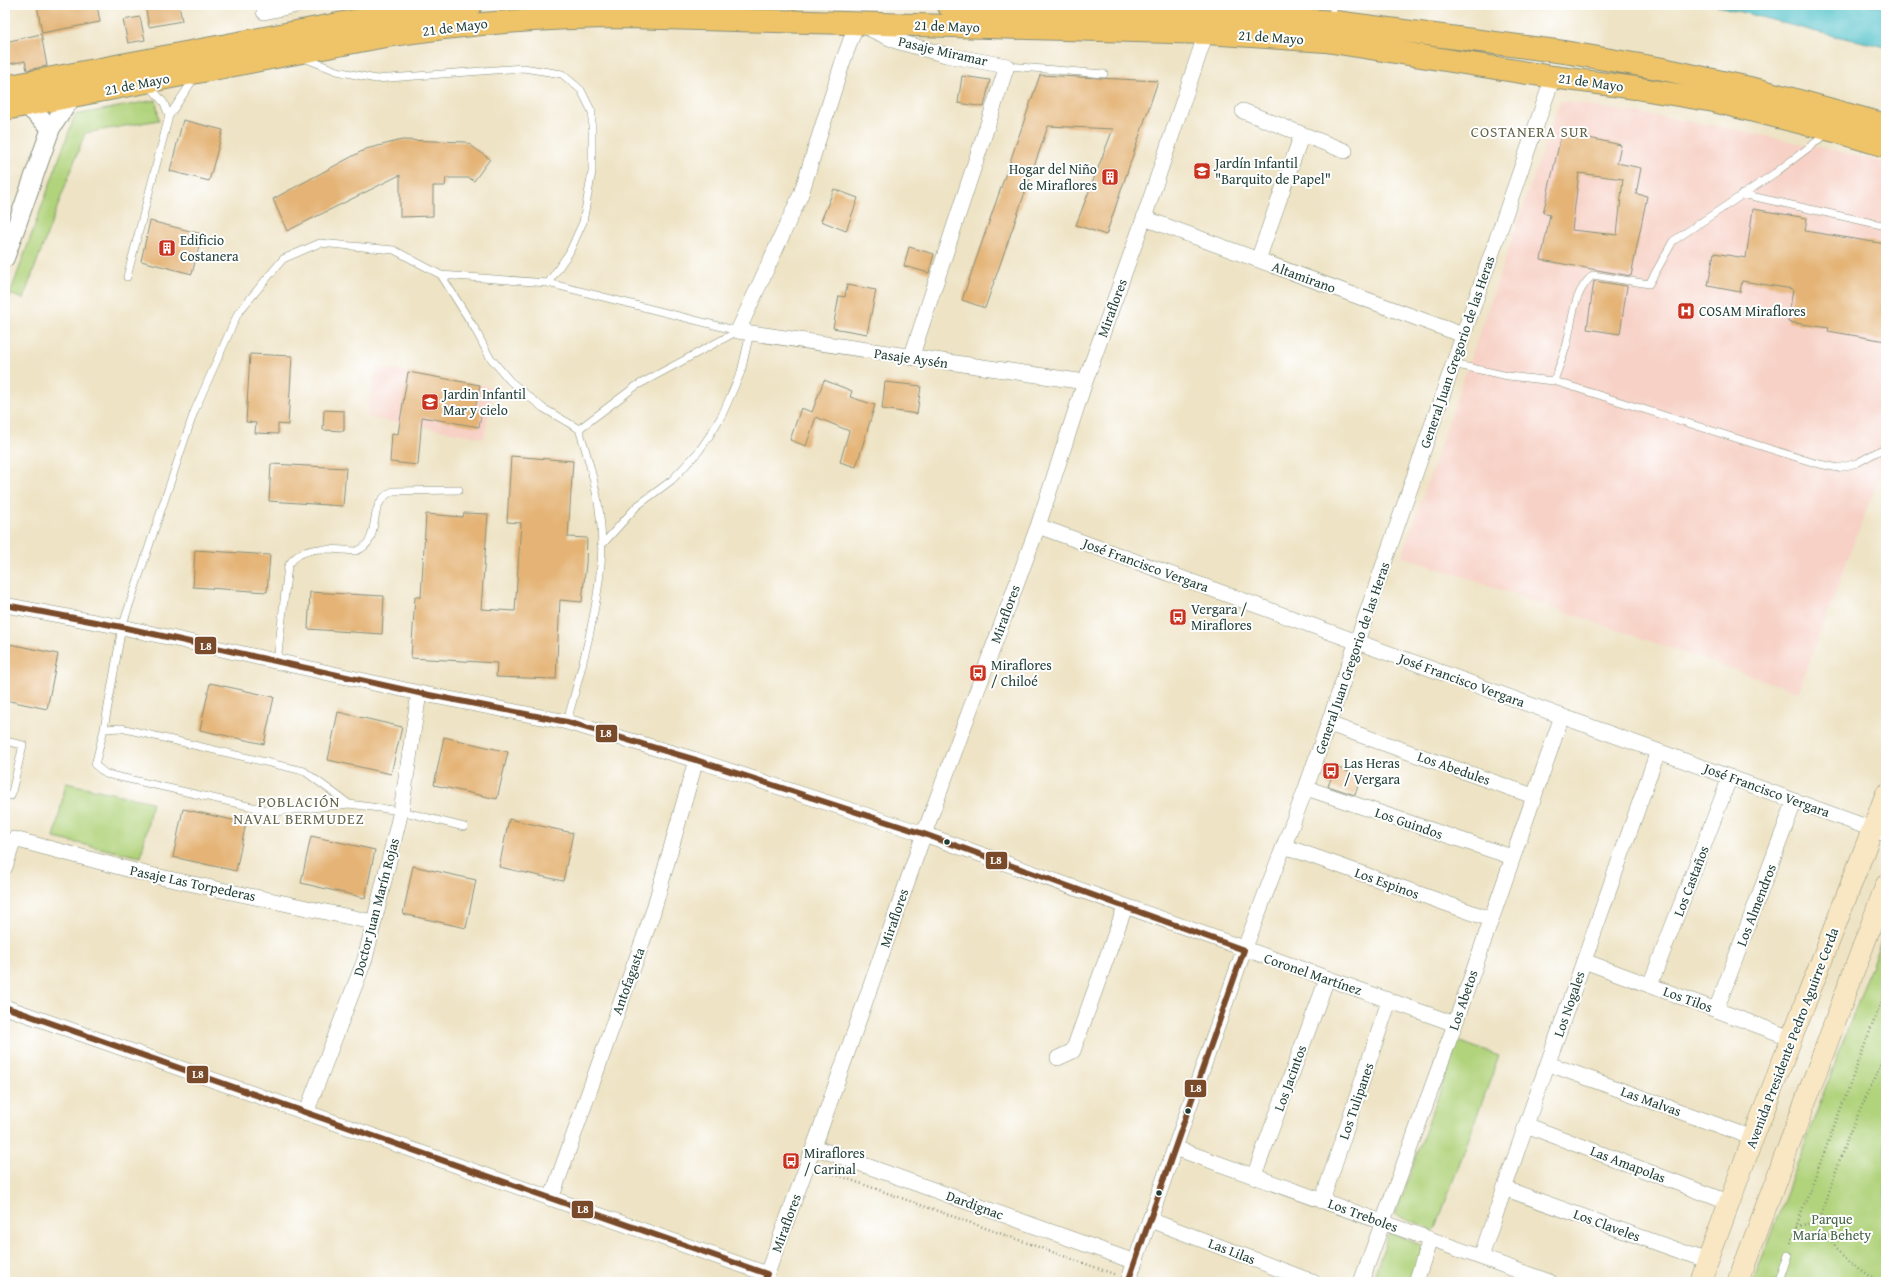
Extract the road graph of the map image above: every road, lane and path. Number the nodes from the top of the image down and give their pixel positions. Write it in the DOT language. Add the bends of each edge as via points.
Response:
graph roads {
  1 [pos="297,5"];
  2 [pos="471,5"];
  3 [pos="948,5"];
  4 [pos="263,8"];
  5 [pos="1234,10"];
  6 [pos="1333,14"];
  7 [pos="857,23"];
  8 [pos="1206,33"];
  9 [pos="268,38"];
  10 [pos="292,54"];
  11 [pos="1007,66"];
  12 [pos="199,72"];
  13 [pos="1104,74"];
  14 [pos="1553,77"];
  15 [pos="145,82"];
  16 [pos="5,87"];
  17 [pos="72,97"];
  18 [pos="26,105"];
  19 [pos="5,109"];
  20 [pos="1243,111"];
  21 [pos="169,116"];
  22 [pos="1886,125"];
  23 [pos="51,128"];
  24 [pos="1831,130"];
  25 [pos="1302,134"];
  26 [pos="1886,146"];
  27 [pos="1346,151"];
  28 [pos="1742,194"];
  29 [pos="1144,218"];
  30 [pos="1886,226"];
  31 [pos="5,258"];
  32 [pos="1258,260"];
  33 [pos="441,274"];
  34 [pos="127,278"];
  35 [pos="548,283"];
  36 [pos="744,332"];
  37 [pos="1463,335"];
  38 [pos="911,358"];
  39 [pos="1453,364"];
  40 [pos="1554,381"];
  41 [pos="1085,382"];
  42 [pos="579,429"];
  43 [pos="1886,447"];
  44 [pos="459,490"];
  45 [pos="1038,526"];
  46 [pos="601,546"];
  47 [pos="5,604"];
  48 [pos="122,627"];
  49 [pos="1358,642"];
  50 [pos="277,662"];
  51 [pos="419,693"];
  52 [pos="1562,716"];
  53 [pos="567,722"];
  54 [pos="1328,724"];
  55 [pos="104,729"];
  56 [pos="5,741"];
  57 [pos="1658,751"];
  58 [pos="696,760"];
  59 [pos="1730,777"];
  60 [pos="1306,788"];
  61 [pos="5,794"];
  62 [pos="1886,794"];
  63 [pos="1533,796"];
  64 [pos="1796,800"];
  65 [pos="349,804"];
  66 [pos="401,811"];
  67 [pos="464,827"];
  68 [pos="1880,831"];
  69 [pos="924,834"];
  70 [pos="1284,846"];
  71 [pos="1512,857"];
  72 [pos="5,867"];
  73 [pos="1886,885"];
  74 [pos="1125,907"];
  75 [pos="1490,920"];
  76 [pos="373,922"];
  77 [pos="1244,950"];
  78 [pos="1584,961"];
  79 [pos="1327,979"];
  80 [pos="1650,985"];
  81 [pos="1886,989"];
  82 [pos="1389,1001"];
  83 [pos="5,1007"];
  84 [pos="1716,1010"];
  85 [pos="1455,1024"];
  86 [pos="1792,1038"];
  87 [pos="1886,1053"];
  88 [pos="1058,1058"];
  89 [pos="1549,1064"];
  90 [pos="306,1113"];
  91 [pos="1526,1125"];
  92 [pos="1753,1138"];
  93 [pos="814,1147"];
  94 [pos="1175,1148"];
  95 [pos="808,1165"];
  96 [pos="1254,1176"];
  97 [pos="1506,1189"];
  98 [pos="551,1199"];
  99 [pos="1322,1201"];
  100 [pos="1730,1203"];
  101 [pos="1150,1220"];
  102 [pos="1382,1222"];
  103 [pos="1819,1222"];
  104 [pos="1796,1227"];
  105 [pos="1430,1239"];
  106 [pos="1788,1255"];
  107 [pos="1481,1257"];
  108 [pos="1708,1261"];
  109 [pos="1135,1262"];
  110 [pos="766,1278"];
  111 [pos="1528,1278"];
  112 [pos="1129,1281"];
  113 [pos="1313,1282"];
  114 [pos="1361,1282"];
  115 [pos="1416,1282"];
  116 [pos="1550,1282"];
  117 [pos="1700,1282"];
  118 [pos="1738,1282"];
  119 [pos="1779,1282"];
  120 [pos="1881,1282"];
  1 -- 4 [label="street"];
  2 -- 9 [label="main road, 21 de Mayo" via="370,18"];
  3 -- 5 [label="main road, 21 de Mayo"];
  4 -- 9 [label="street"];
  5 -- 6 [label="main road, 21 de Mayo"];
  6 -- 22 [label="main road, 21 de Mayo" via="1663,69 1763,91"];
  7 -- 8 [label="main road, 21 de Mayo"];
  7 -- 10 [label="main road, 21 de Mayo" via="627,17 538,19 438,28"];
  7 -- 11 [label="street, Pasaje Miramar" via="896,41 946,55"];
  7 -- 36 [label="street" via="801,194"];
  8 -- 14 [label="main road, 21 de Mayo" via="1326,41"];
  8 -- 29 [label="street, Miraflores"];
  9 -- 16 [label="main road, 21 de Mayo"];
  10 -- 12 [label="main road, 21 de Mayo"];
  10 -- 35 [label="lane" via="336,71 376,78 523,68 562,74 581,90 592,112 592,172 583,222 569,253"];
  11 -- 13 [label="lane"];
  11 -- 38 [label="street, Pasaje Miramar"];
  12 -- 15 [label="main road, 21 de Mayo"];
  12 -- 21 [label="lane"];
  14 -- 24 [label="main road, 21 de Mayo" via="1714,101"];
  14 -- 37 [label="street, General Juan Gregorio de las Heras"];
  15 -- 17 [label="main road, 21 de Mayo"];
  15 -- 21 [label="lane" via="159,96"];
  17 -- 18 [label="main road, 21 de Mayo"];
  17 -- 23 [label="street"];
  18 -- 19 [label="main road, 21 de Mayo"];
  18 -- 23 [label="street"];
  20 -- 25 [label="street"];
  21 -- 34 [label="lane"];
  23 -- 31 [label="street"];
  24 -- 26 [label="main road, 21 de Mayo"];
  24 -- 28 [label="lane"];
  25 -- 27 [label="street"];
  25 -- 32 [label="street"];
  28 -- 30 [label="lane"];
  28 -- 40 [label="lane" via="1674,241 1650,284 1593,275 1585,282 1575,303 1567,344"];
  29 -- 32 [label="street, Altamirano"];
  29 -- 41 [label="street, Miraflores"];
  32 -- 37 [label="street, Altamirano"];
  33 -- 35 [label="lane"];
  33 -- 42 [label="lane" via="489,356 510,381 543,408"];
  33 -- 48 [label="lane" via="394,250 320,243 284,260 238,313 197,405"];
  35 -- 36 [label="lane"];
  36 -- 38 [label="street, Pasaje Aysén"];
  36 -- 42 [label="lane" via="636,386"];
  36 -- 46 [label="lane" via="741,372 732,394 706,440 672,480 637,506"];
  37 -- 39 [label="street, General Juan Gregorio de las Heras"];
  38 -- 41 [label="street, Pasaje Aysén"];
  39 -- 40 [label="lane" via="1508,376"];
  39 -- 49 [label="street, General Juan Gregorio de las Heras"];
  40 -- 43 [label="lane" via="1838,468 1857,463"];
  41 -- 45 [label="street, Miraflores"];
  42 -- 46 [label="lane" via="590,461 598,503"];
  44 -- 50 [label="lane" via="393,491 386,494 378,504 371,537 361,550 356,552 311,549 297,555 288,566"];
  45 -- 49 [label="street, José Francisco Vergara"];
  45 -- 69 [label="street, Miraflores"];
  46 -- 53 [label="lane" via="592,630"];
  47 -- 48 [label="street, Coronel Martínez"];
  48 -- 50 [label="street, Coronel Martínez"];
  48 -- 55 [label="lane"];
  49 -- 52 [label="street, José Francisco Vergara"];
  49 -- 54 [label="street, General Juan Gregorio de las Heras"];
  50 -- 51 [label="street, Coronel Martínez"];
  51 -- 53 [label="street, Coronel Martínez"];
  51 -- 66 [label="street, Doctor Juan Marín Rojas"];
  52 -- 57 [label="street, José Francisco Vergara"];
  52 -- 63 [label="street, Los Abetos"];
  53 -- 58 [label="street, Coronel Martínez"];
  54 -- 60 [label="street, General Juan Gregorio de las Heras"];
  54 -- 63 [label="street, Los Abedules"];
  55 -- 65 [label="lane" via="121,728 304,771"];
  55 -- 65 [label="lane" via="95,765 106,774 275,812"];
  56 -- 61 [label="lane" via="23,745 11,796"];
  57 -- 59 [label="street, José Francisco Vergara"];
  57 -- 78 [label="street, Los Nogales"];
  58 -- 69 [label="street, Coronel Martínez"];
  58 -- 98 [label="street, Antofagasta" via="653,912"];
  59 -- 64 [label="street, José Francisco Vergara"];
  59 -- 80 [label="street, Los Castaños"];
  60 -- 70 [label="street, General Juan Gregorio de las Heras"];
  60 -- 71 [label="street, Los Guindos"];
  62 -- 68 [label="main road, Avenida Presidente Pedro Aguirre Cerda"];
  63 -- 71 [label="street, Los Abetos"];
  64 -- 68 [label="street, José Francisco Vergara"];
  64 -- 84 [label="street, Los Almendros"];
  65 -- 66 [label="lane"];
  66 -- 67 [label="lane"];
  66 -- 76 [label="street, Doctor Juan Marín Rojas"];
  68 -- 86 [label="main road, Avenida Presidente Pedro Aguirre Cerda"];
  69 -- 74 [label="street, Coronel Martínez"];
  69 -- 93 [label="street, Miraflores"];
  70 -- 75 [label="street, Los Espinos"];
  70 -- 77 [label="street, General Juan Gregorio de las Heras"];
  71 -- 75 [label="street, Los Abetos"];
  72 -- 76 [label="street, Pasaje Las Torpederas" via="14,839 146,874"];
  73 -- 118 [label="main road"];
  74 -- 77 [label="street, Coronel Martínez"];
  74 -- 88 [label="street" via="1073,1052"];
  75 -- 85 [label="street, Los Abetos"];
  76 -- 90 [label="street, Doctor Juan Marín Rojas" via="365,959"];
  77 -- 79 [label="street, Coronel Martínez"];
  77 -- 94 [label="street, General Juan Gregorio de las Heras"];
  78 -- 80 [label="street, Los Tilos"];
  78 -- 89 [label="street, Los Nogales"];
  79 -- 82 [label="street, Coronel Martínez"];
  79 -- 96 [label="street, Los Jacintos"];
  80 -- 84 [label="street, Los Tilos"];
  81 -- 104 [label="path"];
  82 -- 85 [label="street, Coronel Martínez"];
  82 -- 99 [label="street, Los Tulipanes"];
  83 -- 90 [label="street"];
  84 -- 86 [label="street, Los Tilos"];
  85 -- 102 [label="street, Los Abetos"];
  86 -- 92 [label="main road, Avenida Presidente Pedro Aguirre Cerda"];
  87 -- 103 [label="path" via="1846,1141"];
  89 -- 91 [label="street, Los Nogales"];
  89 -- 92 [label="street, Las Malvas"];
  90 -- 98 [label="street"];
  91 -- 97 [label="street, Los Nogales"];
  91 -- 100 [label="street, Las Amapolas"];
  92 -- 100 [label="main road, Avenida Presidente Pedro Aguirre Cerda"];
  93 -- 95 [label="street, Miraflores"];
  93 -- 109 [label="street, Dardignac"];
  94 -- 96 [label="street, Los Treboles"];
  94 -- 101 [label="street, General Juan Gregorio de las Heras"];
  95 -- 110 [label="street, Miraflores"];
  95 -- 112 [label="path"];
  96 -- 99 [label="street, Los Treboles"];
  97 -- 107 [label="street, Los Nogales"];
  97 -- 108 [label="street, Los Claveles"];
  98 -- 110 [label="street"];
  99 -- 102 [label="street, Los Treboles"];
  100 -- 108 [label="main road, Avenida Presidente Pedro Aguirre Cerda"];
  101 -- 109 [label="street, General Juan Gregorio de las Heras"];
  101 -- 113 [label="street, Las Lilas"];
  102 -- 105 [label="street, Los Treboles"];
  102 -- 114 [label="street, Los Abetos"];
  103 -- 104 [label="path"];
  103 -- 120 [label="path" via="1827,1237 1844,1257"];
  104 -- 106 [label="path"];
  105 -- 107 [label="street, Los Treboles"];
  105 -- 115 [label="street"];
  106 -- 119 [label="lane"];
  107 -- 111 [label="street, Los Treboles"];
  108 -- 117 [label="main road, Avenida Presidente Pedro Aguirre Cerda"];
  109 -- 112 [label="street, General Juan Gregorio de las Heras"];
  111 -- 116 [label="street, Los Treboles"];
}
